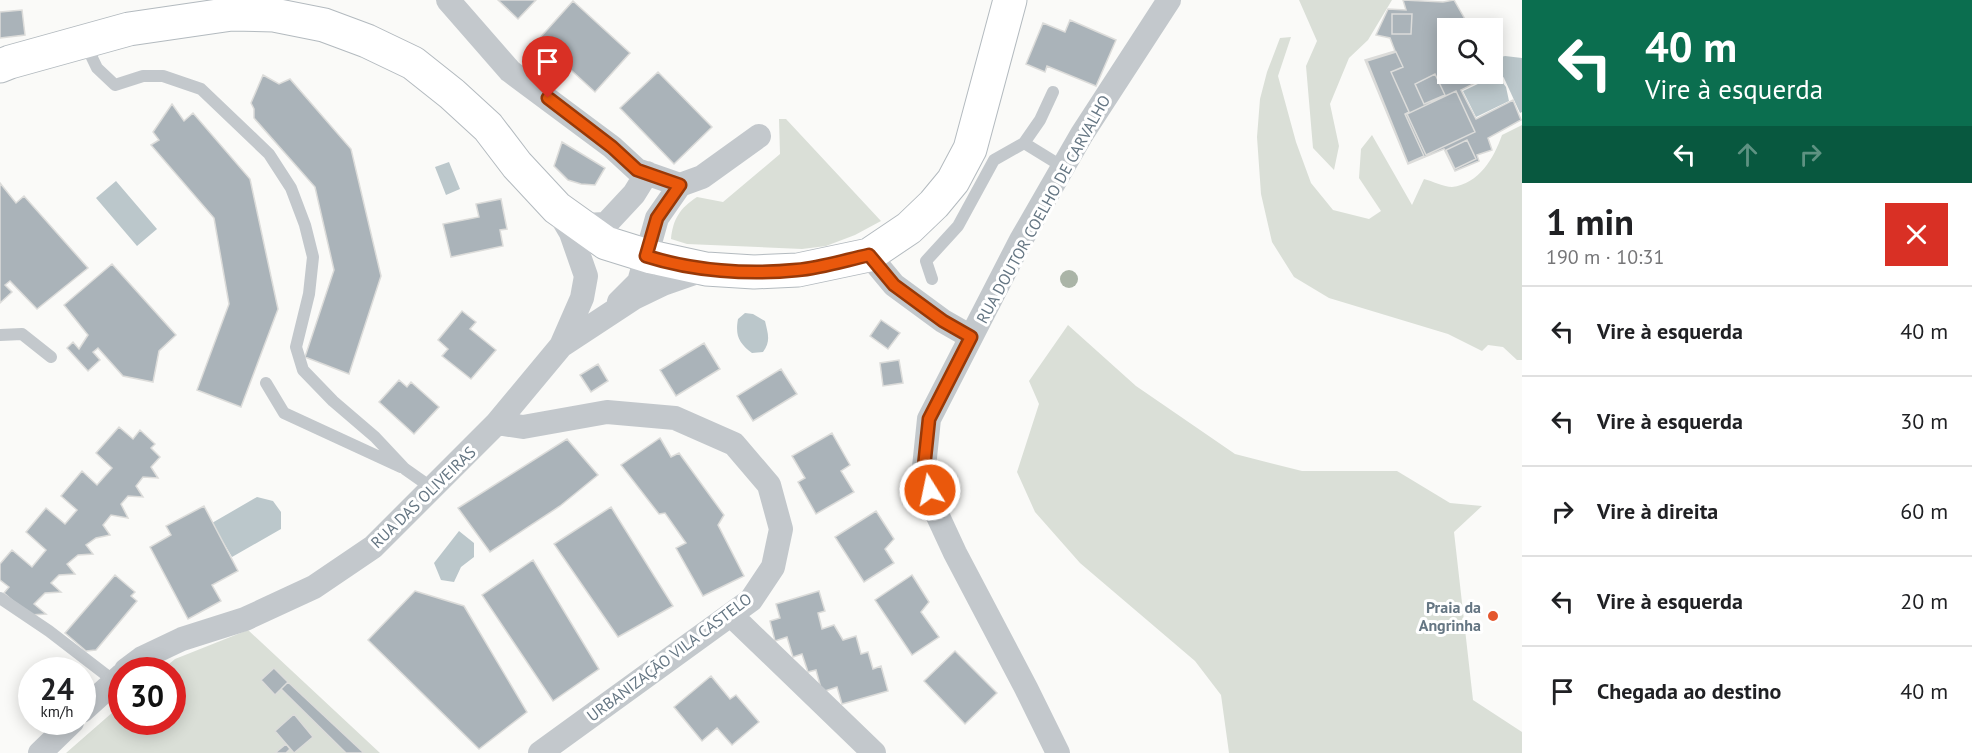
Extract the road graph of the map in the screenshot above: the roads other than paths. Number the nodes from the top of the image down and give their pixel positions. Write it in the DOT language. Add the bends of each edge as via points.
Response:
graph roads {
  1 [pos="448,0"];
  2 [pos="1010,0"];
  3 [pos="1169,0"];
  4 [pos="85,41"];
  5 [pos="0,66"];
  6 [pos="1053,92"];
  7 [pos="759,136"];
  8 [pos="1024,143"];
  9 [pos="1063,167"];
  10 [pos="647,173"];
  11 [pos="680,185"];
  12 [pos="554,204"];
  13 [pos="583,225"];
  14 [pos="644,255"];
  15 [pos="869,255"];
  16 [pos="706,269"];
  17 [pos="586,276"];
  18 [pos="932,279"];
  19 [pos="600,320"];
  20 [pos="0,335"];
  21 [pos="971,337"];
  22 [pos="561,346"];
  23 [pos="51,357"];
  24 [pos="266,383"];
  25 [pos="498,423"];
  26 [pos="405,469"];
  27 [pos="432,488"];
  28 [pos="0,598"];
  29 [pos="731,615"];
  30 [pos="144,657"];
  31 [pos="108,667"];
  32 [pos="108,687"];
  33 [pos="96,698"];
  34 [pos="59,735"];
  35 [pos="40,753"];
  36 [pos="540,753"];
  37 [pos="874,753"];
  38 [pos="1058,753"];
  1 -- 10 [label="street" via="510,71 637,170"];
  2 -- 15 [label="street" via="970,149 934,204 909,228"];
  3 -- 9 [label="street, RUA DOUTOR COELHO DE CARVALHO"];
  4 -- 5 [label="street"];
  4 -- 12 [label="street" via="129,29 232,14 274,15 324,25 413,63 488,127"];
  4 -- 26 [label="lane" via="97,68 115,85 143,76 163,76 201,89 269,154 291,188 306,225 313,257 296,347 303,370"];
  6 -- 8 [label="lane"];
  7 -- 11 [label="street" via="702,177"];
  8 -- 9 [label="lane"];
  8 -- 18 [label="lane" via="994,160 958,226 926,261"];
  9 -- 21 [label="street, RUA DOUTOR COELHO DE CARVALHO"];
  10 -- 11 [label="street"];
  10 -- 13 [label="street" via="606,225"];
  11 -- 14 [label="street" via="657,218"];
  12 -- 13 [label="street"];
  12 -- 17 [label="street" via="571,233"];
  13 -- 14 [label="street" via="606,243"];
  14 -- 16 [label="street"];
  14 -- 17 [label="street" via="600,257"];
  14 -- 19 [label="street" via="639,282"];
  15 -- 16 [label="street" via="798,270"];
  15 -- 21 [label="street" via="894,285"];
  16 -- 19 [label="street" via="663,284"];
  17 -- 22 [label="street" via="582,298"];
  19 -- 22 [label="street"];
  20 -- 23 [label="lane" via="22,334"];
  21 -- 38 [label="street, RUA DOUTOR COELHO DE CARVALHO" via="929,419 924,467 936,512 955,553"];
  22 -- 25 [label="street, RUA DAS OLIVEIRAS"];
  24 -- 26 [label="lane" via="284,414"];
  25 -- 27 [label="street, RUA DAS OLIVEIRAS"];
  25 -- 29 [label="street, URBANIZAÇÃO VILA CASTELO" via="523,427 607,412 675,418 734,444 769,485 781,529 773,567 751,600"];
  26 -- 27 [label="lane"];
  27 -- 30 [label="street, RUA DAS OLIVEIRAS" via="373,547 314,587 245,619 182,639"];
  28 -- 31 [label="lane"];
  29 -- 36 [label="street, URBANIZAÇÃO VILA CASTELO"];
  29 -- 37 [label="street"];
  32 -- 33 [label="street, RUA DAS OLIVEIRAS"];
  34 -- 35 [label="street"];
}
